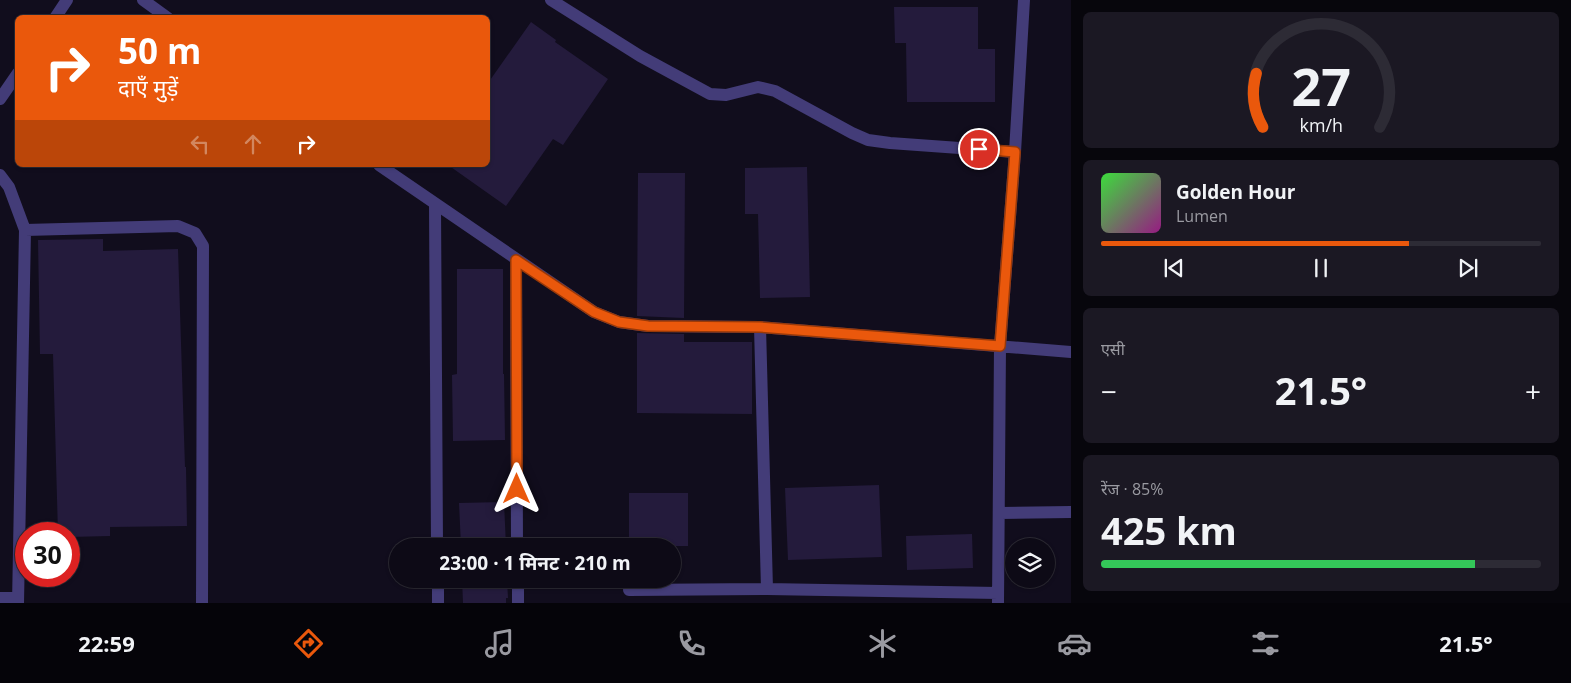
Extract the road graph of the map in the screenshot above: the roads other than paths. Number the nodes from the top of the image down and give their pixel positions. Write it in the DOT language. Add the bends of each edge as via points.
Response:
graph roads {
  1 [pos="67,0"];
  2 [pos="143,0"];
  3 [pos="551,0"];
  4 [pos="1024,0"];
  5 [pos="57,15"];
  6 [pos="164,15"];
  7 [pos="15,77"];
  8 [pos="0,98"];
  9 [pos="1015,152"];
  10 [pos="382,167"];
  11 [pos="0,175"];
  12 [pos="435,204"];
  13 [pos="25,230"];
  14 [pos="516,260"];
  15 [pos="760,327"];
  16 [pos="1000,346"];
  17 [pos="1071,352"];
  18 [pos="1071,512"];
  19 [pos="1000,513"];
  20 [pos="437,538"];
  21 [pos="517,538"];
  22 [pos="438,588"];
  23 [pos="518,588"];
  24 [pos="767,589"];
  25 [pos="629,590"];
  26 [pos="0,598"];
  27 [pos="998,598"];
  28 [pos="18,601"];
  29 [pos="202,603"];
  30 [pos="438,603"];
  31 [pos="518,603"];
  1 -- 5 [label="street"];
  2 -- 6 [label="street"];
  3 -- 9 [label="street" via="640,56 710,94 726,95 758,87 775,91 868,140"];
  4 -- 9 [label="street"];
  7 -- 8 [label="street"];
  9 -- 16 [label="street"];
  10 -- 12 [label="street"];
  11 -- 13 [label="street" via="9,187"];
  12 -- 14 [label="street"];
  12 -- 20 [label="street"];
  13 -- 28 [label="street"];
  13 -- 29 [label="street" via="178,226 195,232 203,246"];
  14 -- 15 [label="street" via="594,312 619,322 648,326"];
  14 -- 21 [label="street"];
  15 -- 16 [label="street"];
  15 -- 24 [label="street"];
  16 -- 17 [label="street"];
  16 -- 19 [label="street"];
  18 -- 19 [label="street"];
  19 -- 27 [label="street"];
  22 -- 30 [label="street"];
  23 -- 31 [label="street"];
  24 -- 25 [label="street"];
  24 -- 27 [label="street"];
  26 -- 28 [label="street"];
}
